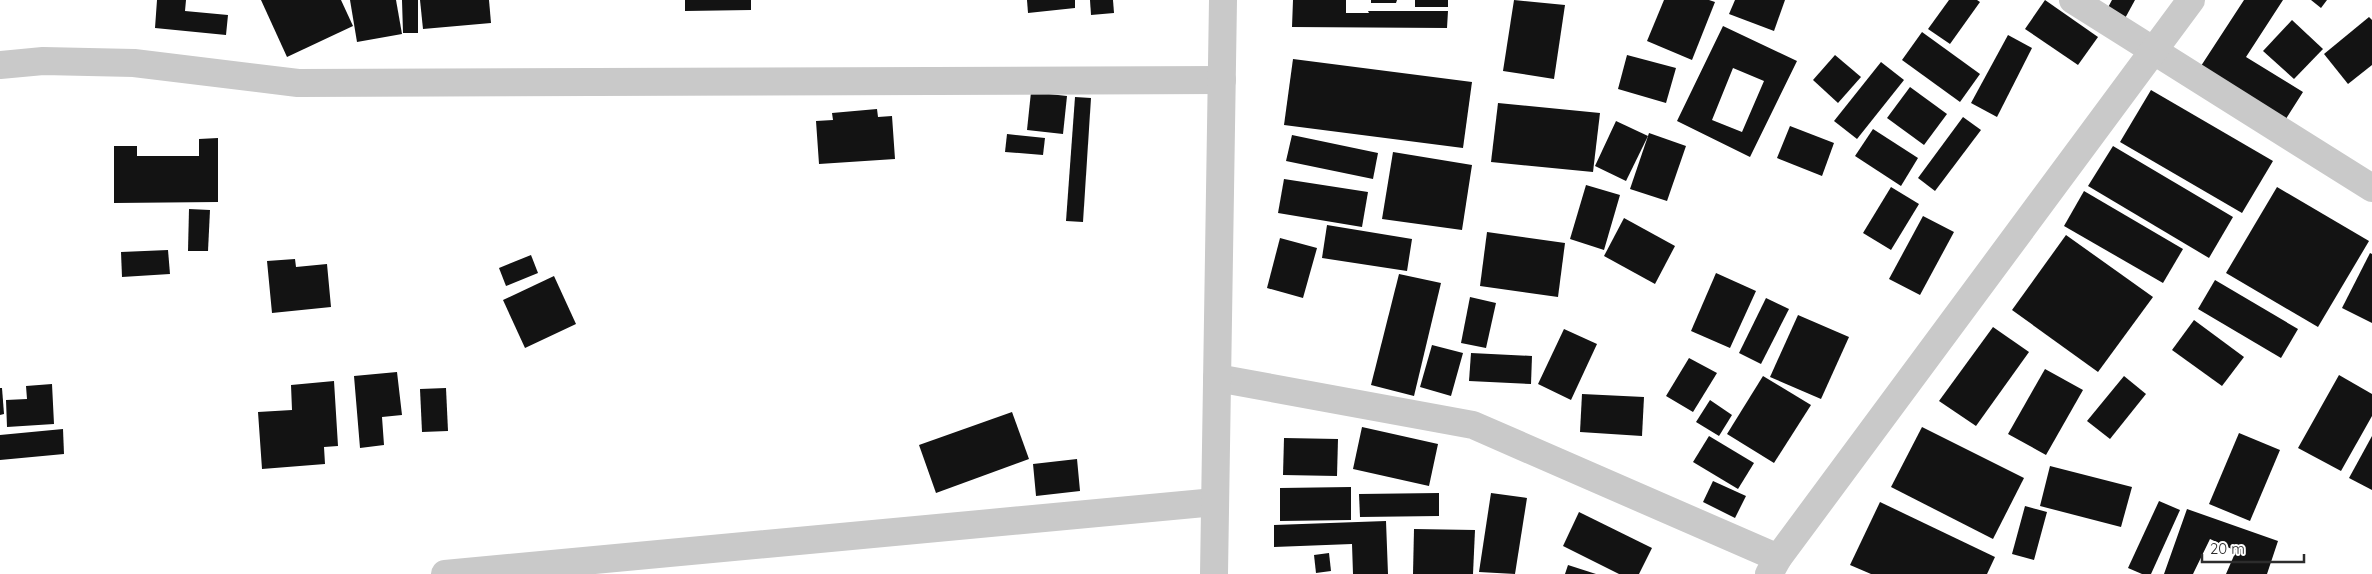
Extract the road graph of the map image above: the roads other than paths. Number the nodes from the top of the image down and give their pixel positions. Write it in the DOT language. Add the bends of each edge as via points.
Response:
graph roads {
  1 [pos="1223,0"];
  2 [pos="2073,0"];
  3 [pos="2191,0"];
  4 [pos="2154,50"];
  5 [pos="0,65"];
  6 [pos="1222,80"];
  7 [pos="2372,188"];
  8 [pos="1217,378"];
  9 [pos="1215,502"];
  10 [pos="1774,566"];
  11 [pos="444,574"];
  12 [pos="1214,574"];
  1 -- 6 [label="street"];
  2 -- 4 [label="street"];
  3 -- 4 [label="street"];
  4 -- 7 [label="street"];
  4 -- 10 [label="street"];
  5 -- 6 [label="street" via="43,61 134,62 298,83"];
  6 -- 8 [label="street"];
  8 -- 9 [label="street"];
  8 -- 10 [label="street" via="1473,425"];
  9 -- 11 [label="street"];
  9 -- 12 [label="street"];
}
